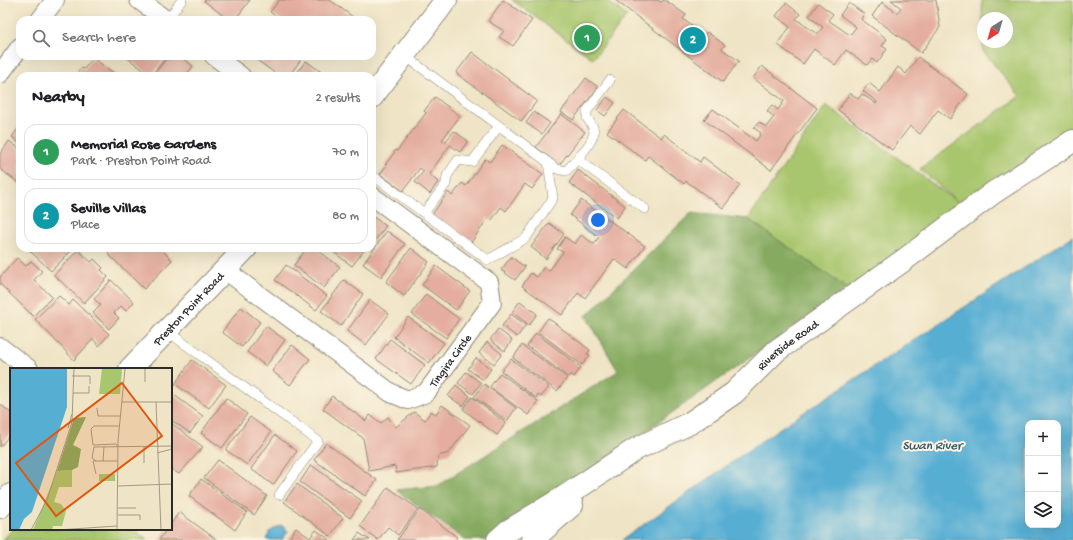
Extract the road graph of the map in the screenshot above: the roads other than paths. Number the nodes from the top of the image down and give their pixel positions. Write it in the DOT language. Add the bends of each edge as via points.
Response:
graph roads {
  1 [pos="55,0"];
  2 [pos="139,0"];
  3 [pos="182,0"];
  4 [pos="446,0"];
  5 [pos="43,16"];
  6 [pos="161,16"];
  7 [pos="169,16"];
  8 [pos="16,52"];
  9 [pos="404,56"];
  10 [pos="219,60"];
  11 [pos="236,72"];
  12 [pos="0,74"];
  13 [pos="610,80"];
  14 [pos="376,92"];
  15 [pos="499,126"];
  16 [pos="1073,141"];
  17 [pos="1073,151"];
  18 [pos="577,159"];
  19 [pos="548,162"];
  20 [pos="376,178"];
  21 [pos="376,199"];
  22 [pos="645,209"];
  23 [pos="424,213"];
  24 [pos="242,252"];
  25 [pos="225,270"];
  26 [pos="166,331"];
  27 [pos="0,347"];
  28 [pos="28,368"];
  29 [pos="131,368"];
  30 [pos="279,495"];
  31 [pos="10,496"];
  32 [pos="0,507"];
  33 [pos="498,540"];
  34 [pos="532,540"];
  1 -- 5 [label="street"];
  2 -- 6 [label="street"];
  3 -- 7 [label="lane"];
  4 -- 9 [label="street"];
  8 -- 12 [label="street"];
  9 -- 14 [label="street"];
  9 -- 15 [label="lane"];
  10 -- 11 [label="street"];
  13 -- 18 [label="lane" via="587,111 587,118 594,132"];
  15 -- 19 [label="lane"];
  15 -- 23 [label="lane" via="472,162 458,160 447,176 446,184"];
  16 -- 33 [label="street, Riverside Road" via="993,193 776,352 728,397 690,423 636,449 508,531"];
  17 -- 34 [label="street, Riverside Road" via="970,220 881,291 792,354 755,393 713,421 634,461 565,510"];
  18 -- 19 [label="lane" via="566,171 557,169"];
  18 -- 22 [label="lane"];
  19 -- 23 [label="lane" via="554,198 526,238 488,260"];
  20 -- 23 [label="lane"];
  21 -- 25 [label="street, Tingira Circle" via="489,282 492,303 426,393 408,400 391,393"];
  24 -- 25 [label="street, Preston Point Road"];
  25 -- 26 [label="street, Preston Point Road"];
  26 -- 29 [label="street, Preston Point Road"];
  26 -- 30 [label="lane" via="318,441"];
  27 -- 28 [label="street"];
  31 -- 32 [label="street"];
}
